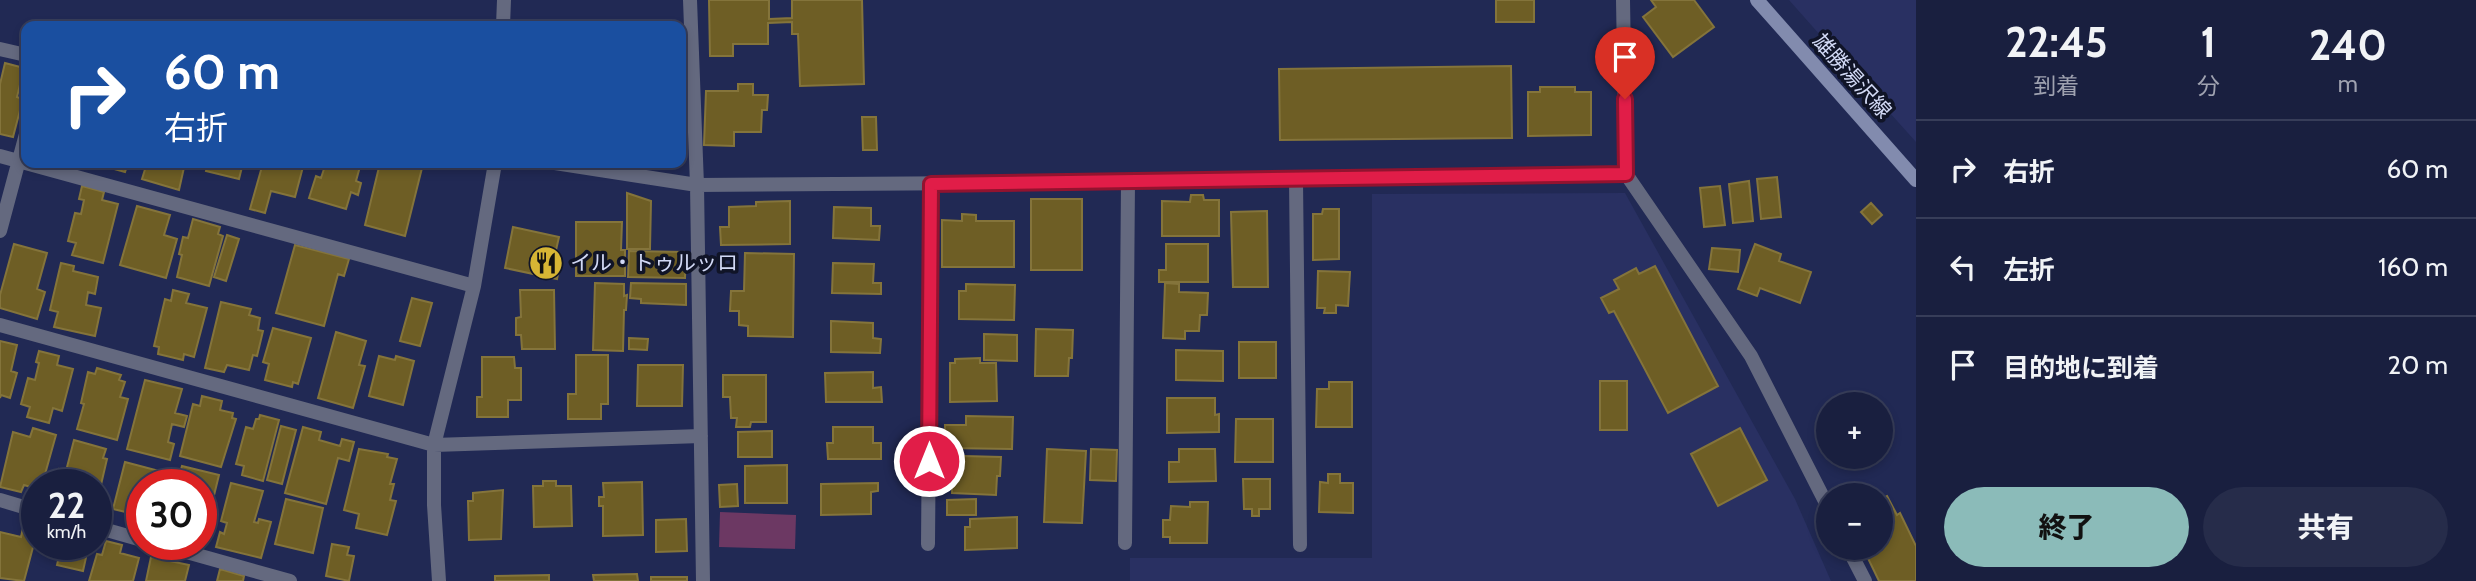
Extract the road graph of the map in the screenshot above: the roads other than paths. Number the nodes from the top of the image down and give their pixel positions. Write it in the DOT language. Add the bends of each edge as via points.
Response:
graph roads {
  1 [pos="504,0"];
  2 [pos="690,0"];
  3 [pos="1623,0"];
  4 [pos="1757,0"];
  5 [pos="502,21"];
  6 [pos="0,50"];
  7 [pos="21,54"];
  8 [pos="21,153"];
  9 [pos="0,156"];
  10 [pos="19,161"];
  11 [pos="44,168"];
  12 [pos="494,168"];
  13 [pos="587,168"];
  14 [pos="1626,174"];
  15 [pos="1296,180"];
  16 [pos="1916,180"];
  17 [pos="1128,182"];
  18 [pos="931,184"];
  19 [pos="697,185"];
  20 [pos="0,231"];
  21 [pos="474,286"];
  22 [pos="0,325"];
  23 [pos="701,436"];
  24 [pos="434,444"];
  25 [pos="1816,484"];
  26 [pos="0,500"];
  27 [pos="21,506"];
  28 [pos="1125,543"];
  29 [pos="928,544"];
  30 [pos="1300,545"];
  31 [pos="215,560"];
  32 [pos="1854,560"];
  33 [pos="290,581"];
  34 [pos="439,581"];
  35 [pos="704,581"];
  36 [pos="1865,581"];
  1 -- 5 [label="street"];
  2 -- 19 [label="street"];
  3 -- 14 [label="street"];
  4 -- 16 [label="main road, 雄勝湯沢線"];
  6 -- 7 [label="street"];
  8 -- 10 [label="street"];
  9 -- 10 [label="street"];
  10 -- 20 [label="street"];
  11 -- 21 [label="street"];
  12 -- 21 [label="street"];
  13 -- 19 [label="street"];
  14 -- 15 [label="street"];
  14 -- 25 [label="street" via="1751,356"];
  15 -- 17 [label="street"];
  15 -- 30 [label="street"];
  17 -- 18 [label="street"];
  17 -- 28 [label="street"];
  18 -- 19 [label="street"];
  18 -- 29 [label="street"];
  19 -- 23 [label="street"];
  21 -- 24 [label="street"];
  22 -- 24 [label="street"];
  23 -- 24 [label="street"];
  23 -- 35 [label="street"];
  24 -- 34 [label="street"];
  26 -- 27 [label="street"];
  31 -- 33 [label="street"];
  32 -- 36 [label="street"];
}
